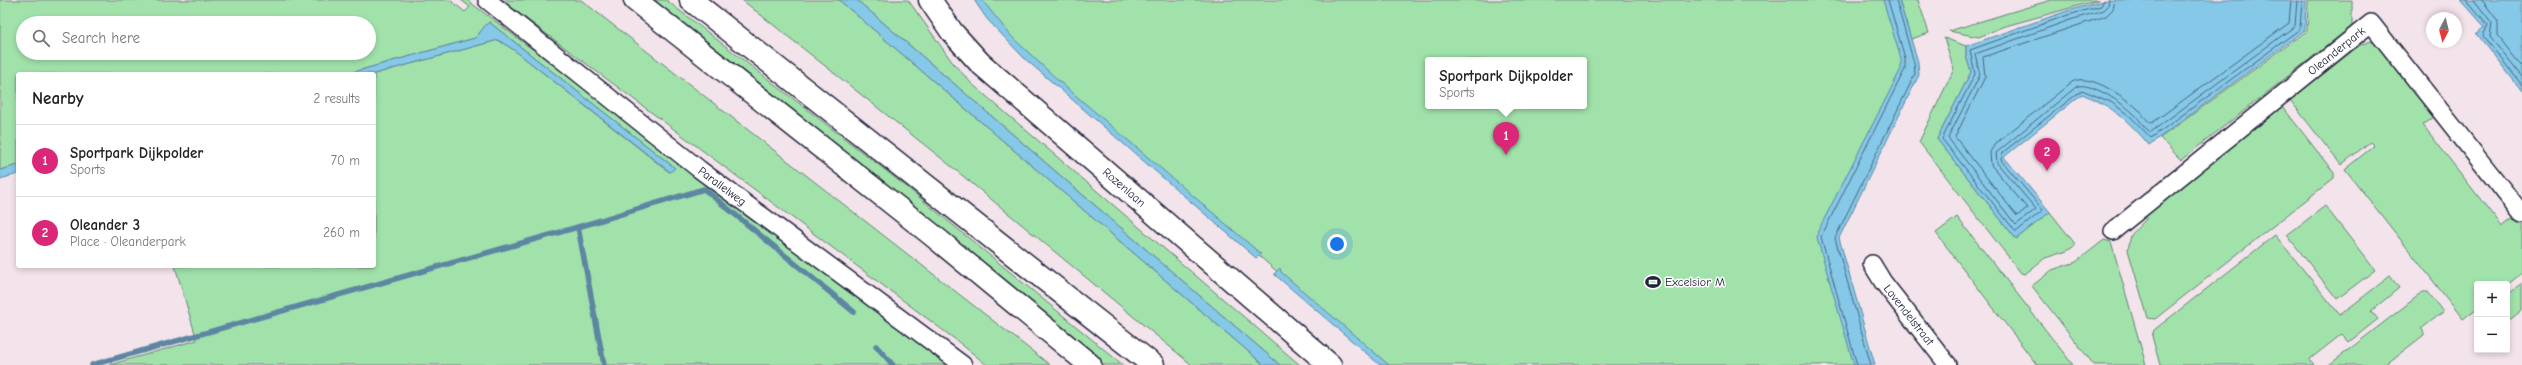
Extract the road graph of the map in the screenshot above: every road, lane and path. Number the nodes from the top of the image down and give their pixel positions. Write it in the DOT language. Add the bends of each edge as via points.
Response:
graph roads {
  1 [pos="487,0"];
  2 [pos="635,0"];
  3 [pos="691,0"];
  4 [pos="930,0"];
  5 [pos="2522,214"];
  6 [pos="2113,231"];
  7 [pos="1872,264"];
  8 [pos="963,365"];
  9 [pos="1090,365"];
  10 [pos="1153,365"];
  11 [pos="1330,365"];
  12 [pos="1948,365"];
  1 -- 8 [label="street, Parallelweg" via="699,169"];
  2 -- 9 [label="main road" via="931,234"];
  3 -- 10 [label="main road"];
  4 -- 11 [label="main road, Rozenlaan" via="952,32 980,63"];
  5 -- 6 [label="street, Oleanderpark" via="2371,23"];
  7 -- 12 [label="street, Lavendelstraat" via="1883,282"];
}
